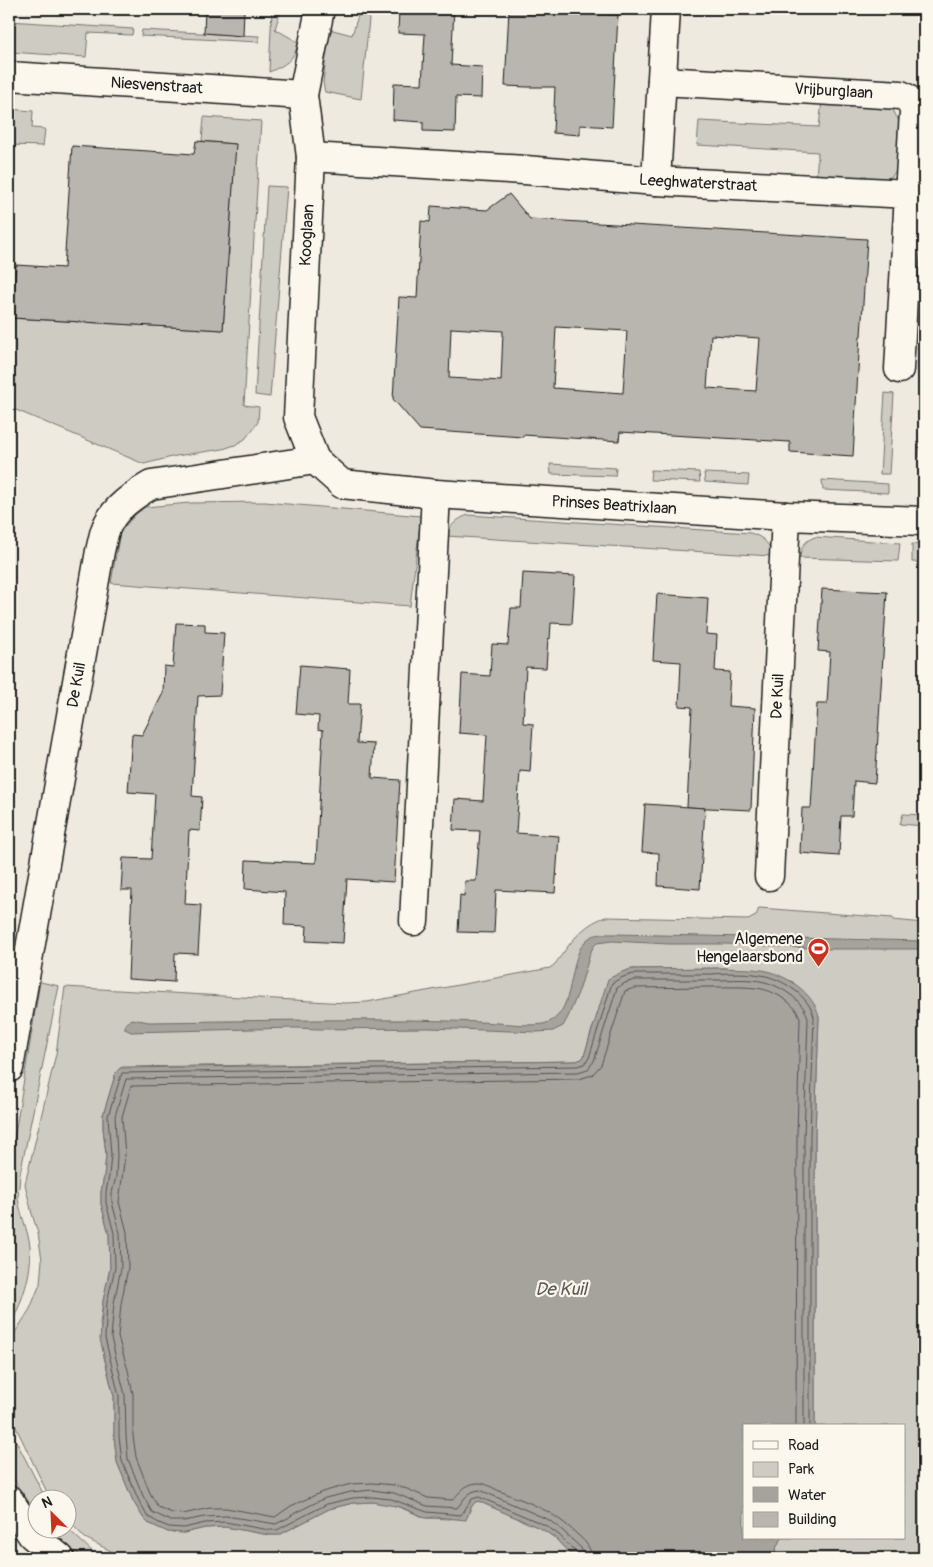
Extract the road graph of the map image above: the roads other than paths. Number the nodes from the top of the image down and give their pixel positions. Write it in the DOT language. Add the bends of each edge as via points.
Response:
graph roads {
  1 [pos="320,9"];
  2 [pos="666,9"];
  3 [pos="9,76"];
  4 [pos="662,81"];
  5 [pos="302,95"];
  6 [pos="311,157"];
  7 [pos="656,181"];
  8 [pos="908,194"];
  9 [pos="898,369"];
  10 [pos="315,460"];
  11 [pos="436,494"];
  12 [pos="786,516"];
  13 [pos="924,521"];
  14 [pos="769,876"];
  15 [pos="414,921"];
  16 [pos="9,1068"];
  17 [pos="9,1500"];
  18 [pos="60,1558"];
  1 -- 5 [label="street, Kooglaan"];
  2 -- 4 [label="street"];
  3 -- 5 [label="street, Niesvenstraat"];
  4 -- 7 [label="street"];
  4 -- 8 [label="street, Vrijburglaan" via="901,94 913,104 914,112"];
  5 -- 6 [label="street, Kooglaan"];
  6 -- 7 [label="street, Leeghwaterstraat"];
  6 -- 10 [label="street, Kooglaan" via="298,417"];
  7 -- 8 [label="street, Leeghwaterstraat"];
  8 -- 9 [label="street"];
  10 -- 11 [label="street, Prinses Beatrixlaan" via="342,484"];
  10 -- 16 [label="street, De Kuil" via="151,485 118,510 106,527"];
  11 -- 12 [label="street, Prinses Beatrixlaan"];
  11 -- 15 [label="street"];
  12 -- 13 [label="street, Prinses Beatrixlaan"];
  12 -- 14 [label="street, De Kuil"];
  17 -- 18 [label="street" via="32,1535"];
}
